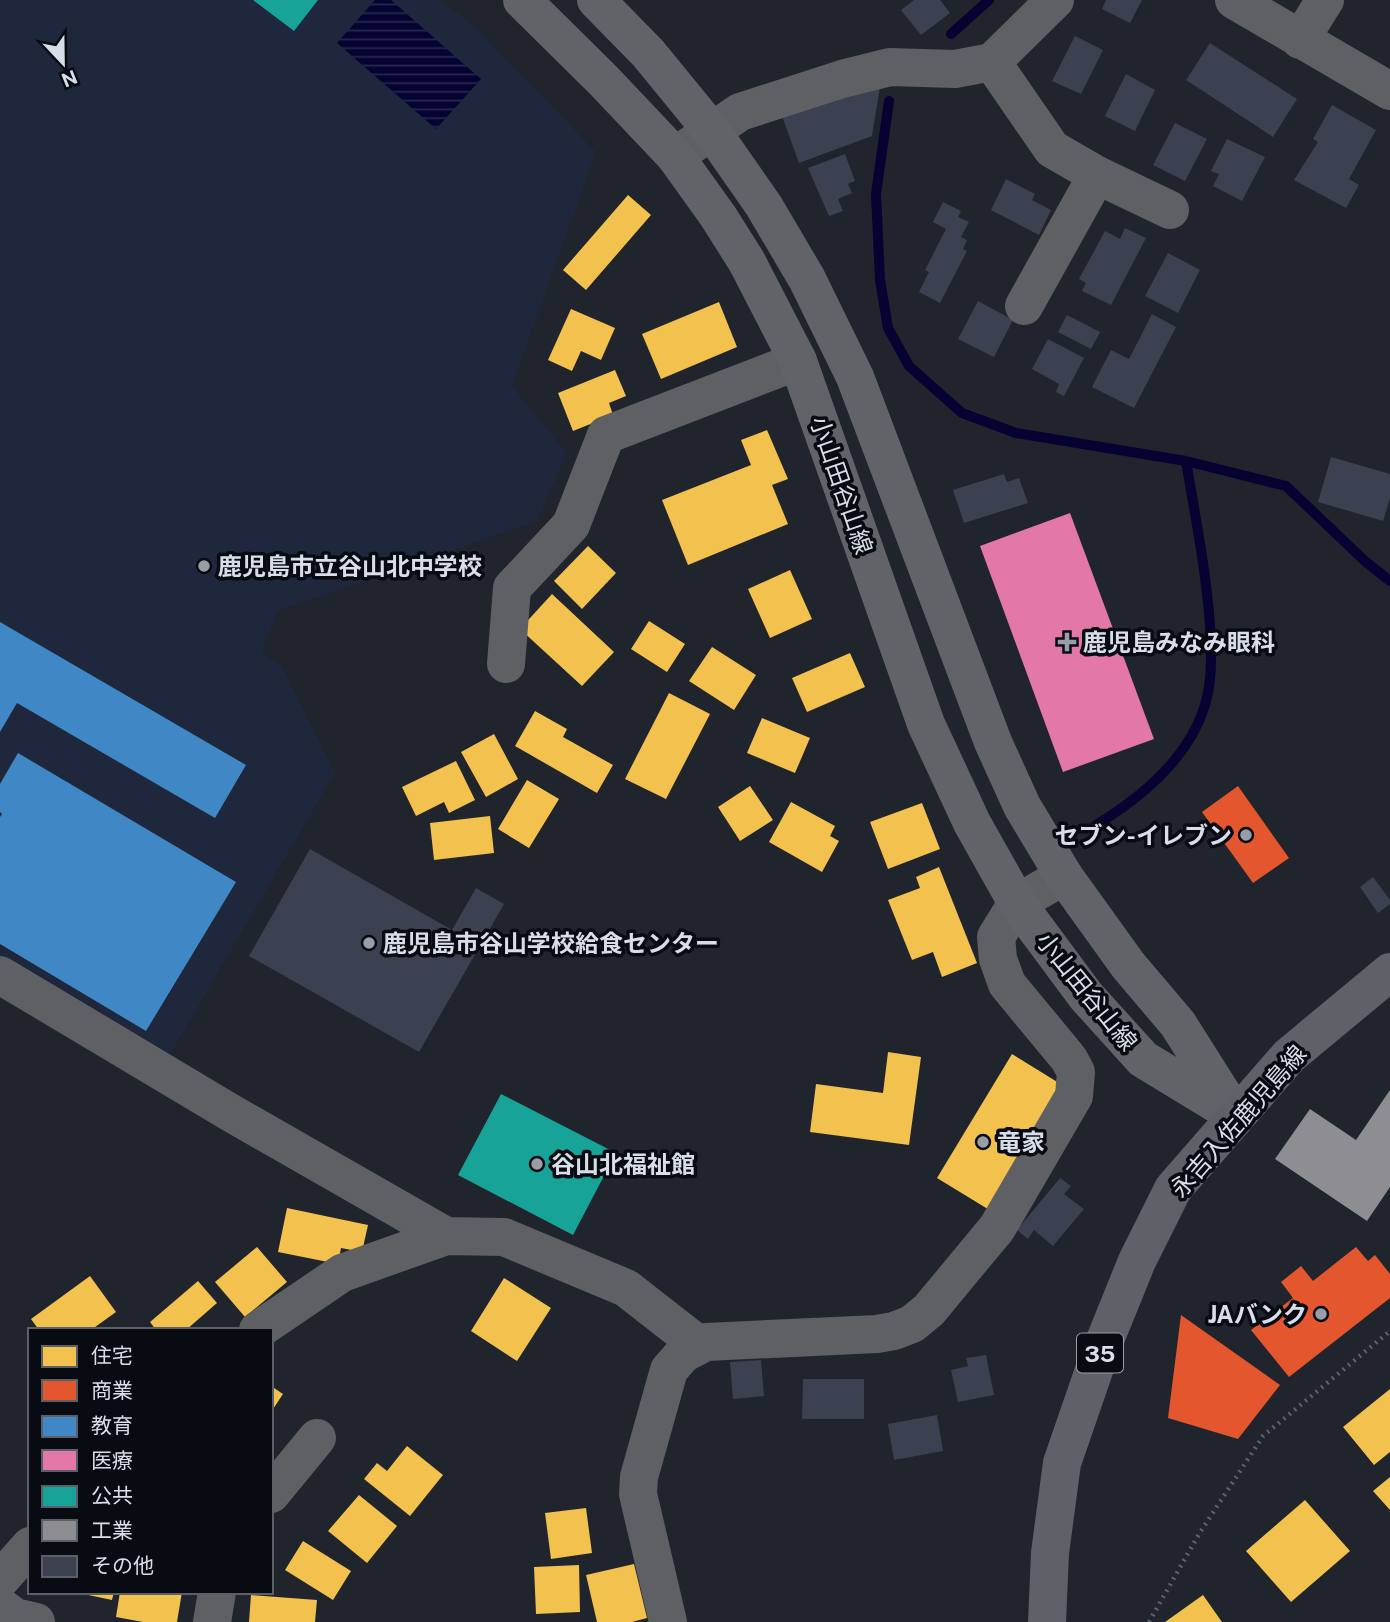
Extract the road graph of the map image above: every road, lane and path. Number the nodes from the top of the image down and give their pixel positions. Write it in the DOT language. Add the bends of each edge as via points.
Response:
graph roads {
  1 [pos="522,0"];
  2 [pos="596,0"];
  3 [pos="1055,0"];
  4 [pos="1234,0"];
  5 [pos="1325,0"];
  6 [pos="1300,40"];
  7 [pos="992,62"];
  8 [pos="1390,91"];
  9 [pos="711,130"];
  10 [pos="675,156"];
  11 [pos="1097,174"];
  12 [pos="1170,210"];
  13 [pos="1024,306"];
  14 [pos="798,361"];
  15 [pos="506,664"];
  16 [pos="1065,876"];
  17 [pos="1017,903"];
  18 [pos="1390,972"];
  19 [pos="0,975"];
  20 [pos="1235,1115"];
  21 [pos="446,1236"];
  22 [pos="261,1328"];
  23 [pos="1390,1331"];
  24 [pos="699,1345"];
  25 [pos="317,1438"];
  26 [pos="273,1492"];
  27 [pos="28,1548"];
  28 [pos="0,1580"];
  29 [pos="217,1594"];
  30 [pos="0,1606"];
  31 [pos="36,1622"];
  32 [pos="212,1622"];
  33 [pos="668,1622"];
  34 [pos="1047,1622"];
  35 [pos="1149,1622"];
  1 -- 10 [label="main road, 小山田谷山線"];
  2 -- 9 [label="main road, 小山田谷山線" via="648,53"];
  3 -- 7 [label="street"];
  4 -- 6 [label="street"];
  5 -- 6 [label="street"];
  6 -- 8 [label="street"];
  7 -- 9 [label="street" via="955,69 890,67 740,112"];
  7 -- 11 [label="street" via="1052,149"];
  9 -- 10 [label="street"];
  9 -- 16 [label="main road, 小山田谷山線" via="807,279 855,377 993,742 1022,806"];
  10 -- 14 [label="main road, 小山田谷山線" via="747,262"];
  11 -- 12 [label="street"];
  11 -- 13 [label="street"];
  14 -- 15 [label="street" via="606,435 571,526 512,589"];
  14 -- 17 [label="main road, 小山田谷山線" via="926,724 972,823"];
  16 -- 17 [label="street"];
  16 -- 20 [label="main road, 小山田谷山線" via="1128,965 1178,1024"];
  17 -- 20 [label="main road, 小山田谷山線" via="1086,996 1143,1059"];
  17 -- 24 [label="street" via="996,937 998,959 1007,984 1076,1072 1074,1096 998,1228 912,1324 894,1331"];
  18 -- 20 [label="main road, 永吉入佐鹿児島線 / 35" via="1289,1056"];
  19 -- 21 [label="street"];
  20 -- 34 [label="main road, 永吉入佐鹿児島線 / 35" via="1172,1189 1101,1350 1062,1463"];
  21 -- 22 [label="street" via="342,1273"];
  21 -- 24 [label="street" via="504,1237 626,1288"];
  23 -- 35 [label="path" via="1263,1436 1192,1544"];
  24 -- 33 [label="street" via="669,1370 639,1477 641,1513"];
  25 -- 26 [label="street"];
  27 -- 28 [label="street"];
  29 -- 32 [label="street"];
  30 -- 31 [label="street" via="15,1617"];
}
